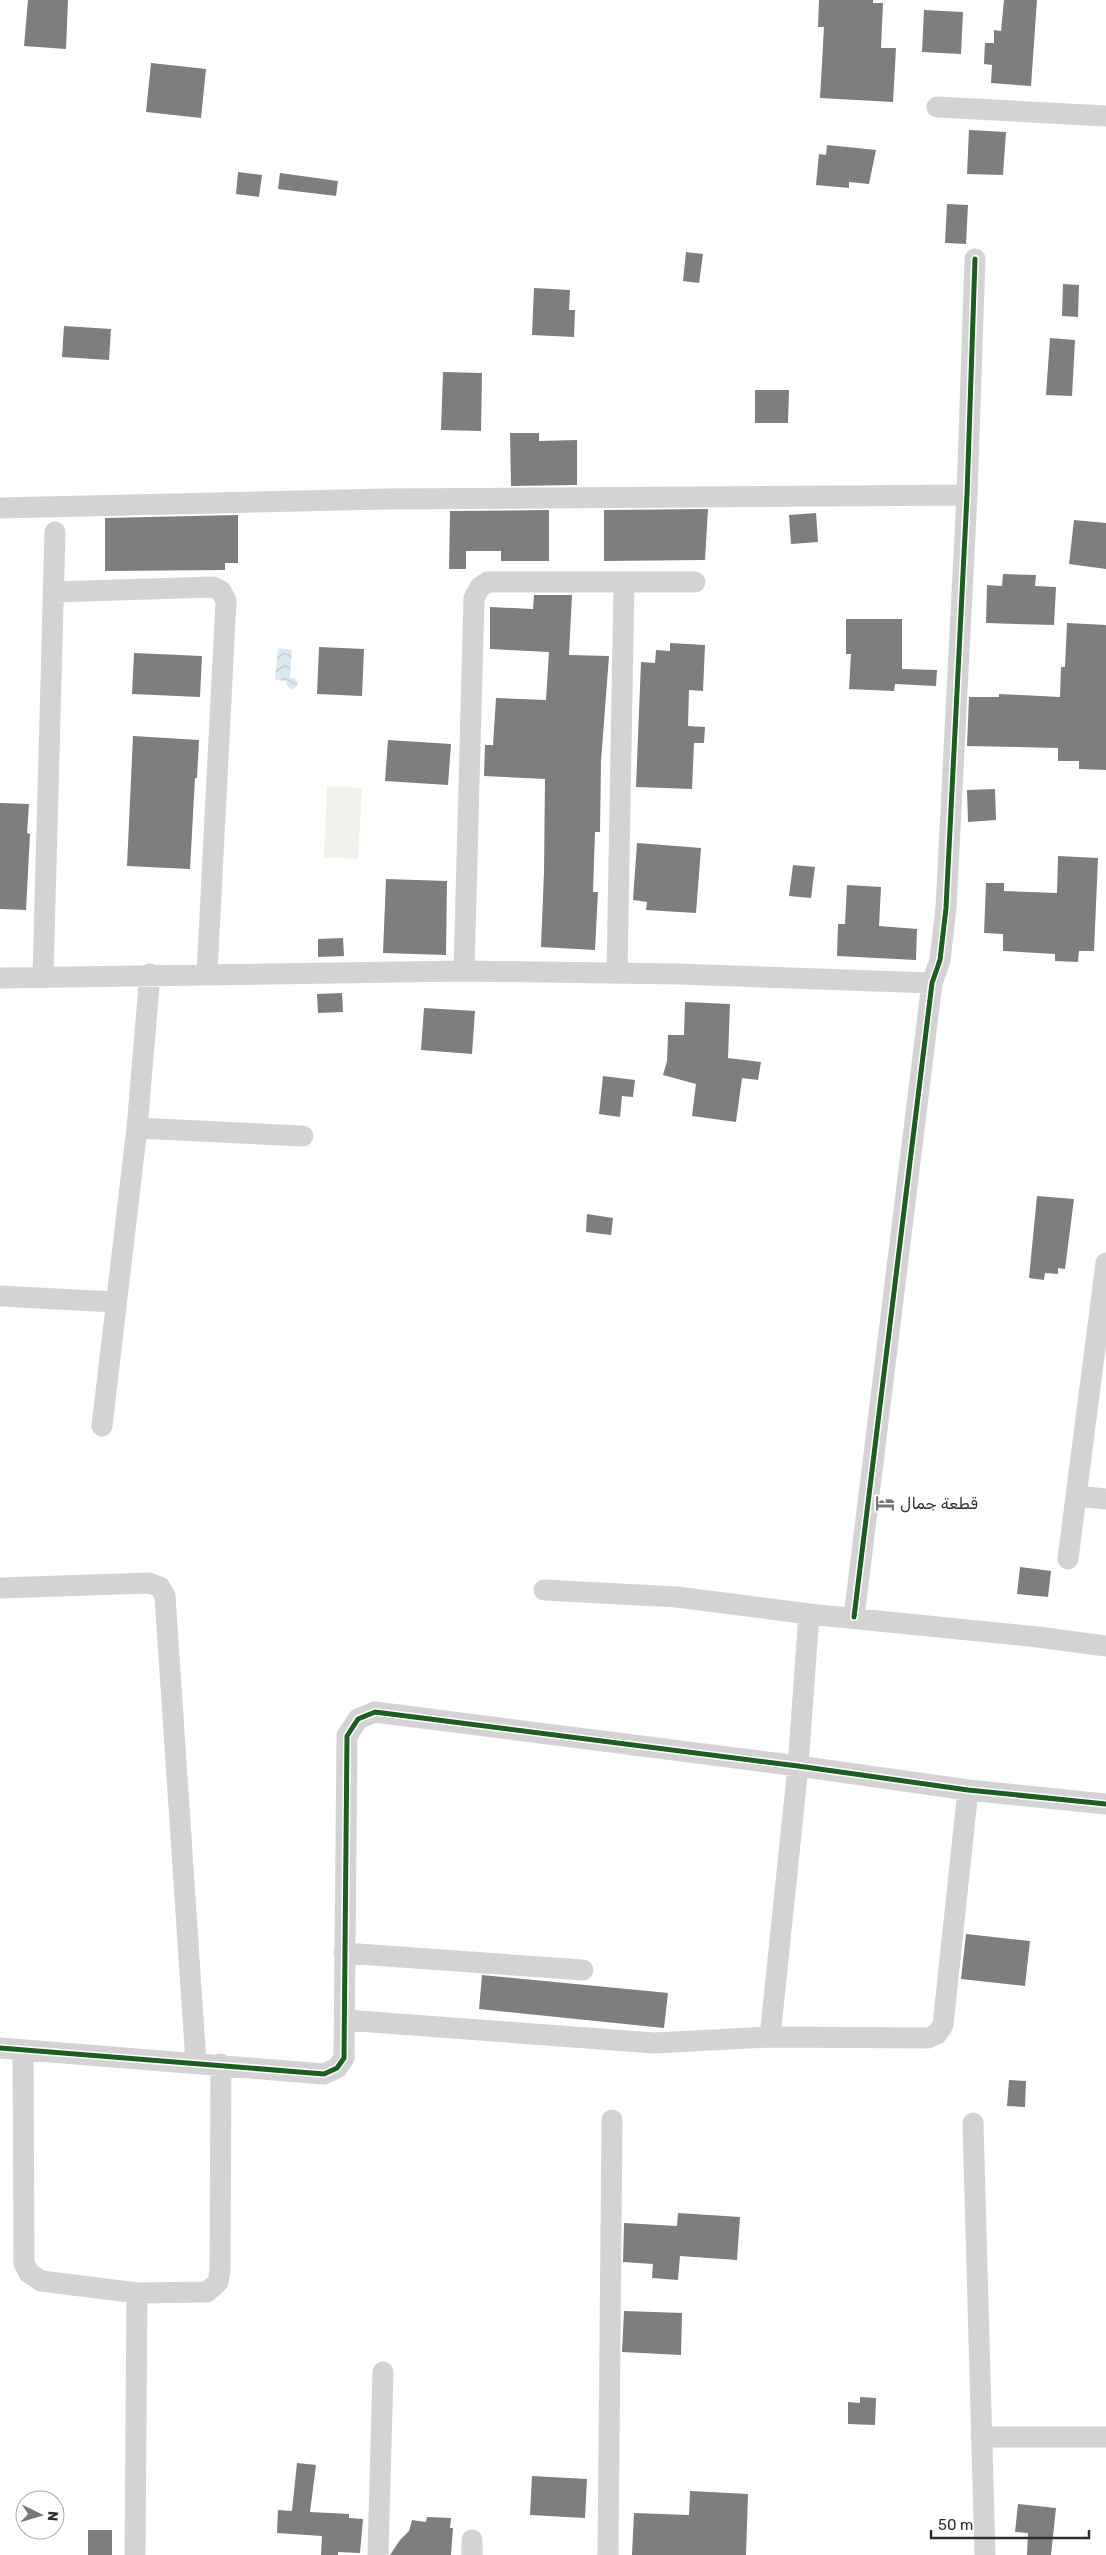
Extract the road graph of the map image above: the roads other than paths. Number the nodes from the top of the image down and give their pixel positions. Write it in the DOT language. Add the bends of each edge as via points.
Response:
graph roads {
  1 [pos="937,107"];
  2 [pos="1106,116"];
  3 [pos="975,259"];
  4 [pos="967,495"];
  5 [pos="0,508"];
  6 [pos="55,532"];
  7 [pos="624,582"];
  8 [pos="695,582"];
  9 [pos="53,592"];
  10 [pos="464,971"];
  11 [pos="150,974"];
  12 [pos="207,974"];
  13 [pos="617,974"];
  14 [pos="44,977"];
  15 [pos="0,978"];
  16 [pos="932,983"];
  17 [pos="136,1128"];
  18 [pos="303,1136"];
  19 [pos="1106,1263"];
  20 [pos="0,1296"];
  21 [pos="115,1302"];
  22 [pos="1101,1346"];
  23 [pos="102,1426"];
  24 [pos="1076,1496"];
  25 [pos="1106,1499"];
  26 [pos="1068,1559"];
  27 [pos="0,1588"];
  28 [pos="544,1590"];
  29 [pos="809,1614"];
  30 [pos="854,1617"];
  31 [pos="1106,1646"];
  32 [pos="798,1766"];
  33 [pos="968,1790"];
  34 [pos="1106,1804"];
  35 [pos="344,1953"];
  36 [pos="583,1970"];
  37 [pos="345,2020"];
  38 [pos="770,2037"];
  39 [pos="0,2048"];
  40 [pos="23,2050"];
  41 [pos="196,2063"];
  42 [pos="221,2064"];
  43 [pos="612,2120"];
  44 [pos="972,2122"];
  45 [pos="137,2293"];
  46 [pos="383,2372"];
  47 [pos="981,2437"];
  48 [pos="1106,2437"];
  49 [pos="135,2555"];
  50 [pos="378,2555"];
  51 [pos="608,2555"];
  52 [pos="985,2555"];
  1 -- 2 [label="street"];
  3 -- 4 [label="street"];
  4 -- 5 [label="street" via="376,499"];
  4 -- 16 [label="street" via="946,908 940,960"];
  6 -- 9 [label="street"];
  7 -- 8 [label="street"];
  7 -- 10 [label="street" via="488,582 474,598"];
  7 -- 13 [label="street"];
  9 -- 12 [label="street" via="213,587 221,591 226,601"];
  9 -- 14 [label="street"];
  10 -- 12 [label="street"];
  10 -- 13 [label="street"];
  11 -- 12 [label="street"];
  11 -- 14 [label="street"];
  11 -- 17 [label="street"];
  13 -- 16 [label="street"];
  14 -- 15 [label="street"];
  16 -- 30 [label="street"];
  17 -- 18 [label="street"];
  17 -- 21 [label="street"];
  19 -- 22 [label="street"];
  20 -- 21 [label="street"];
  21 -- 23 [label="street"];
  22 -- 24 [label="street"];
  24 -- 25 [label="street"];
  24 -- 26 [label="street"];
  27 -- 41 [label="street" via="149,1584 160,1587 165,1596"];
  28 -- 29 [label="street" via="677,1597"];
  29 -- 30 [label="street"];
  29 -- 32 [label="street"];
  30 -- 31 [label="street"];
  32 -- 33 [label="street"];
  32 -- 35 [label="street" via="375,1712 358,1719 347,1736"];
  32 -- 38 [label="street"];
  33 -- 34 [label="street"];
  33 -- 38 [label="street" via="943,2026 937,2034 928,2038"];
  35 -- 36 [label="street"];
  35 -- 37 [label="street"];
  37 -- 38 [label="street" via="654,2043"];
  37 -- 42 [label="street" via="344,2058 337,2068 324,2074"];
  39 -- 40 [label="street"];
  40 -- 41 [label="street"];
  40 -- 45 [label="street" via="24,2263 29,2273 41,2281"];
  41 -- 42 [label="street"];
  42 -- 45 [label="street" via="218,2282 207,2292"];
  43 -- 51 [label="street"];
  44 -- 47 [label="street"];
  45 -- 49 [label="street"];
  46 -- 50 [label="street"];
  47 -- 48 [label="street"];
  47 -- 52 [label="street"];
}
